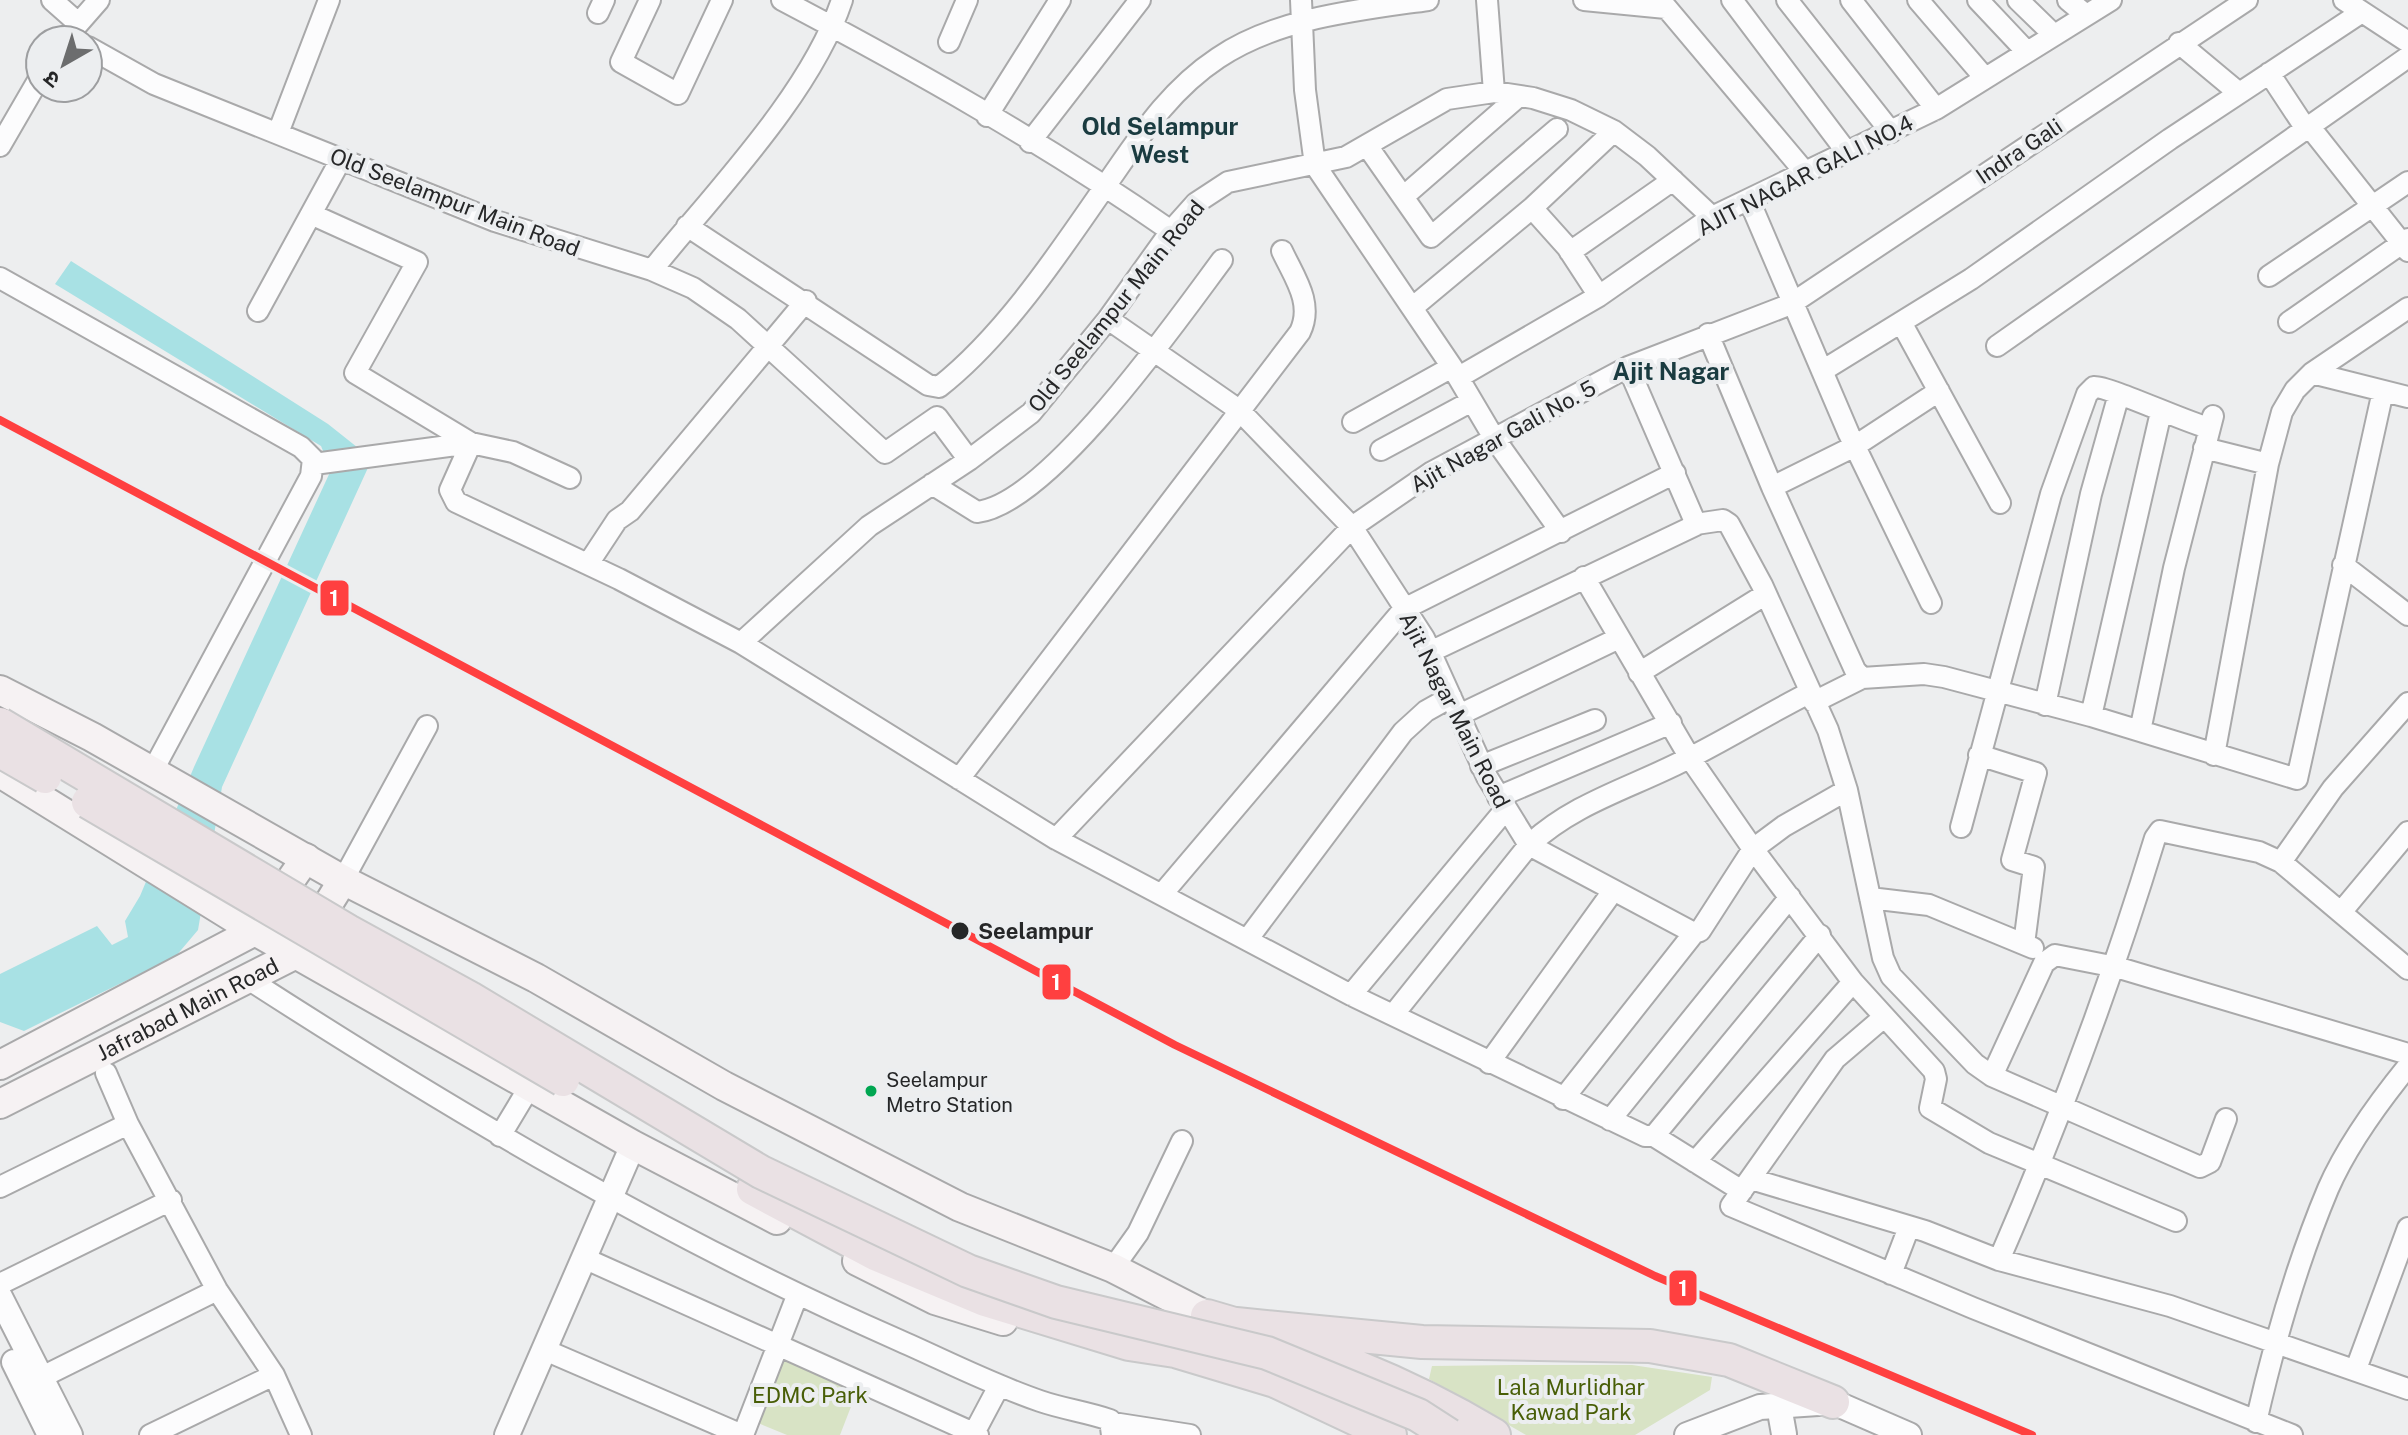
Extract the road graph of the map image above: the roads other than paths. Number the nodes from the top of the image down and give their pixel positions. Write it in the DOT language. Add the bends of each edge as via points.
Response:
graph roads {
  1 [pos="52,0"];
  2 [pos="99,0"];
  3 [pos="329,0"];
  4 [pos="650,0"];
  5 [pos="722,0"];
  6 [pos="782,0"];
  7 [pos="842,0"];
  8 [pos="967,0"];
  9 [pos="1060,0"];
  10 [pos="1140,0"];
  11 [pos="1301,0"];
  12 [pos="1428,0"];
  13 [pos="1487,0"];
  14 [pos="1584,0"];
  15 [pos="1732,0"];
  16 [pos="1787,0"];
  17 [pos="1851,0"];
  18 [pos="1918,0"];
  19 [pos="1978,0"];
  20 [pos="2018,0"];
  21 [pos="2068,0"];
  22 [pos="2111,0"];
  23 [pos="2247,0"];
  24 [pos="1663,4"];
  25 [pos="2353,4"];
  26 [pos="2086,15"];
  27 [pos="1302,21"];
  28 [pos="69,24"];
  29 [pos="80,24"];
  30 [pos="833,27"];
  31 [pos="2054,35"];
  32 [pos="949,42"];
  33 [pos="2408,42"];
  34 [pos="2179,43"];
  35 [pos="2027,52"];
  36 [pos="104,56"];
  37 [pos="2408,57"];
  38 [pos="2269,73"];
  39 [pos="1985,78"];
  40 [pos="1494,92"];
  41 [pos="2239,93"];
  42 [pos="1519,96"];
  43 [pos="24,104"];
  44 [pos="1936,109"];
  45 [pos="987,116"];
  46 [pos="2308,128"];
  47 [pos="1557,129"];
  48 [pos="1614,131"];
  49 [pos="1891,132"];
  50 [pos="278,133"];
  51 [pos="1030,142"];
  52 [pos="0,146"];
  53 [pos="1368,147"];
  54 [pos="1846,151"];
  55 [pos="341,159"];
  56 [pos="1315,165"];
  57 [pos="1804,171"];
  58 [pos="1673,180"];
  59 [pos="2408,182"];
  60 [pos="1105,186"];
  61 [pos="1403,197"];
  62 [pos="1749,200"];
  63 [pos="2373,207"];
  64 [pos="1532,208"];
  65 [pos="313,215"];
  66 [pos="1712,217"];
  67 [pos="687,226"];
  68 [pos="1171,231"];
  69 [pos="2406,244"];
  70 [pos="1282,251"];
  71 [pos="1570,252"];
  72 [pos="1222,260"];
  73 [pos="652,270"];
  74 [pos="2269,276"];
  75 [pos="0,278"];
  76 [pos="1599,296"];
  77 [pos="806,301"];
  78 [pos="1791,304"];
  79 [pos="1412,308"];
  80 [pos="2408,308"];
  81 [pos="258,311"];
  82 [pos="1108,319"];
  83 [pos="2289,322"];
  84 [pos="1902,324"];
  85 [pos="1708,334"];
  86 [pos="1997,346"];
  87 [pos="769,347"];
  88 [pos="1156,349"];
  89 [pos="1628,367"];
  90 [pos="1822,371"];
  91 [pos="1456,372"];
  92 [pos="2312,373"];
  93 [pos="1939,391"];
  94 [pos="2383,391"];
  95 [pos="2119,394"];
  96 [pos="2408,397"];
  97 [pos="1472,401"];
  98 [pos="1239,410"];
  99 [pos="2161,412"];
  100 [pos="1353,422"];
  101 [pos="2209,430"];
  102 [pos="1494,438"];
  103 [pos="471,443"];
  104 [pos="1855,446"];
  105 [pos="1381,450"];
  106 [pos="969,460"];
  107 [pos="320,463"];
  108 [pos="2268,464"];
  109 [pos="1675,473"];
  110 [pos="570,478"];
  111 [pos="932,484"];
  112 [pos="1772,487"];
  113 [pos="2000,503"];
  114 [pos="1696,525"];
  115 [pos="1352,527"];
  116 [pos="1561,532"];
  117 [pos="588,564"];
  118 [pos="2343,565"];
  119 [pos="1584,577"];
  120 [pos="1766,594"];
  121 [pos="1931,603"];
  122 [pos="1404,609"];
  123 [pos="2408,615"];
  124 [pos="1617,639"];
  125 [pos="741,643"];
  126 [pos="1430,652"];
  127 [pos="1639,673"];
  128 [pos="1862,678"];
  129 [pos="1996,688"];
  130 [pos="0,690"];
  131 [pos="1812,698"];
  132 [pos="2408,703"];
  133 [pos="2045,705"];
  134 [pos="1455,706"];
  135 [pos="2091,716"];
  136 [pos="1595,720"];
  137 [pos="1671,723"];
  138 [pos="0,724"];
  139 [pos="427,726"];
  140 [pos="2140,731"];
  141 [pos="0,751"];
  142 [pos="1979,755"];
  143 [pos="2214,755"];
  144 [pos="1690,758"];
  145 [pos="1481,766"];
  146 [pos="152,772"];
  147 [pos="0,773"];
  148 [pos="959,779"];
  149 [pos="2294,779"];
  150 [pos="2333,788"];
  151 [pos="1847,790"];
  152 [pos="1502,804"];
  153 [pos="1961,827"];
  154 [pos="2408,832"];
  155 [pos="1056,839"];
  156 [pos="1529,845"];
  157 [pos="1753,849"];
  158 [pos="306,858"];
  159 [pos="2281,862"];
  160 [pos="343,880"];
  161 [pos="1613,891"];
  162 [pos="1163,893"];
  163 [pos="1790,897"];
  164 [pos="1870,898"];
  165 [pos="2342,911"];
  166 [pos="255,931"];
  167 [pos="1694,933"];
  168 [pos="1820,935"];
  169 [pos="1247,940"];
  170 [pos="2024,944"];
  171 [pos="298,953"];
  172 [pos="2051,955"];
  173 [pos="2116,967"];
  174 [pos="2408,969"];
  175 [pos="245,977"];
  176 [pos="1853,982"];
  177 [pos="1351,995"];
  178 [pos="1393,1015"];
  179 [pos="1883,1018"];
  180 [pos="2408,1054"];
  181 [pos="1489,1063"];
  182 [pos="0,1065"];
  183 [pos="2408,1066"];
  184 [pos="106,1073"];
  185 [pos="1992,1076"];
  186 [pos="530,1086"];
  187 [pos="1563,1099"];
  188 [pos="0,1104"];
  189 [pos="2062,1108"];
  190 [pos="2226,1119"];
  191 [pos="1610,1120"];
  192 [pos="128,1124"];
  193 [pos="500,1136"];
  194 [pos="1654,1136"];
  195 [pos="1182,1141"];
  196 [pos="633,1145"];
  197 [pos="1695,1162"];
  198 [pos="2040,1165"];
  199 [pos="1747,1185"];
  200 [pos="0,1187"];
  201 [pos="609,1197"];
  202 [pos="171,1200"];
  203 [pos="2176,1221"];
  204 [pos="1909,1227"];
  205 [pos="2408,1228"];
  206 [pos="586,1259"];
  207 [pos="1999,1260"];
  208 [pos="1113,1268"];
  209 [pos="1891,1274"];
  210 [pos="0,1284"];
  211 [pos="217,1290"];
  212 [pos="797,1296"];
  213 [pos="0,1297"];
  214 [pos="1221,1320"];
  215 [pos="3,1332"];
  216 [pos="2276,1340"];
  217 [pos="1129,1344"];
  218 [pos="779,1347"];
  219 [pos="545,1350"];
  220 [pos="2356,1369"];
  221 [pos="274,1375"];
  222 [pos="40,1378"];
  223 [pos="2407,1385"];
  224 [pos="999,1386"];
  225 [pos="1833,1402"];
  226 [pos="1779,1406"];
  227 [pos="2256,1422"];
  228 [pos="1112,1429"];
  229 [pos="975,1434"];
  230 [pos="50,1435"];
  231 [pos="70,1435"];
  232 [pos="150,1435"];
  233 [pos="301,1435"];
  234 [pos="507,1435"];
  235 [pos="743,1435"];
  236 [pos="1190,1435"];
  237 [pos="1390,1435"];
  238 [pos="1449,1435"];
  239 [pos="1494,1435"];
  240 [pos="1687,1435"];
  241 [pos="1782,1435"];
  242 [pos="1909,1435"];
  243 [pos="2292,1435"];
  1 -- 28 [label="street"];
  2 -- 29 [label="street"];
  3 -- 50 [label="street"];
  4 -- 5 [label="street" via="621,62 678,94"];
  6 -- 30 [label="street"];
  7 -- 30 [label="street"];
  8 -- 32 [label="street"];
  9 -- 45 [label="street"];
  10 -- 51 [label="street"];
  11 -- 27 [label="street"];
  12 -- 27 [label="street"];
  13 -- 40 [label="street"];
  14 -- 24 [label="street"];
  15 -- 54 [label="street"];
  16 -- 49 [label="street"];
  17 -- 44 [label="street"];
  18 -- 39 [label="street"];
  19 -- 35 [label="street"];
  20 -- 31 [label="street"];
  21 -- 26 [label="street"];
  22 -- 26 [label="street, AJIT NAGAR GALI NO.4"];
  23 -- 34 [label="street, Indra Gali"];
  24 -- 57 [label="street"];
  25 -- 33 [label="street"];
  25 -- 38 [label="street"];
  26 -- 31 [label="street, AJIT NAGAR GALI NO.4"];
  27 -- 56 [label="street"];
  27 -- 60 [label="street" via="1233,49 1202,69 1156,112"];
  30 -- 45 [label="street"];
  30 -- 67 [label="street" via="757,144"];
  31 -- 35 [label="street, AJIT NAGAR GALI NO.4"];
  34 -- 41 [label="street"];
  34 -- 78 [label="street, Indra Gali"];
  35 -- 39 [label="street, AJIT NAGAR GALI NO.4"];
  36 -- 50 [label="street, Old Seelampur Main Road" via="154,84"];
  37 -- 46 [label="street"];
  38 -- 41 [label="street"];
  38 -- 46 [label="street"];
  39 -- 44 [label="street, AJIT NAGAR GALI NO.4"];
  40 -- 42 [label="street, Old Seelampur Main Road"];
  40 -- 53 [label="street, Old Seelampur Main Road" via="1447,99"];
  41 -- 84 [label="street"];
  42 -- 48 [label="street, Old Seelampur Main Road" via="1571,110"];
  42 -- 61 [label="street"];
  43 -- 52 [label="street"];
  44 -- 49 [label="street, AJIT NAGAR GALI NO.4"];
  45 -- 51 [label="street"];
  46 -- 63 [label="street"];
  46 -- 86 [label="street"];
  47 -- 61 [label="street" via="1431,237"];
  48 -- 58 [label="street, Old Seelampur Main Road"];
  48 -- 64 [label="street"];
  49 -- 54 [label="street, AJIT NAGAR GALI NO.4"];
  50 -- 55 [label="street, Old Seelampur Main Road"];
  51 -- 60 [label="street"];
  53 -- 56 [label="street, Old Seelampur Main Road"];
  53 -- 61 [label="street"];
  54 -- 57 [label="street, AJIT NAGAR GALI NO.4"];
  55 -- 65 [label="street"];
  55 -- 73 [label="street, Old Seelampur Main Road" via="528,234"];
  56 -- 68 [label="street, Old Seelampur Main Road" via="1228,182 1196,203"];
  56 -- 79 [label="street"];
  57 -- 62 [label="street, AJIT NAGAR GALI NO.4"];
  58 -- 66 [label="street, Old Seelampur Main Road"];
  58 -- 71 [label="street"];
  59 -- 63 [label="street"];
  60 -- 68 [label="street"];
  60 -- 77 [label="street" via="1004,320 939,387 928,385"];
  62 -- 66 [label="street, AJIT NAGAR GALI NO.4"];
  62 -- 78 [label="street"];
  63 -- 69 [label="street"];
  63 -- 74 [label="street"];
  64 -- 71 [label="street"];
  64 -- 79 [label="street"];
  65 -- 81 [label="street"];
  65 -- 103 [label="street" via="417,262 355,373"];
  66 -- 76 [label="street, AJIT NAGAR GALI NO.4"];
  67 -- 73 [label="street"];
  67 -- 77 [label="street"];
  68 -- 82 [label="street, Old Seelampur Main Road"];
  69 -- 83 [label="street"];
  70 -- 98 [label="street" via="1305,301 1305,322"];
  71 -- 76 [label="street"];
  72 -- 88 [label="street"];
  73 -- 87 [label="street, Old Seelampur Main Road" via="693,288"];
  75 -- 107 [label="street" via="301,447"];
  76 -- 91 [label="street, AJIT NAGAR GALI NO.4"];
  77 -- 87 [label="street"];
  78 -- 85 [label="street, Ajit Nagar Gali No. 5"];
  78 -- 90 [label="street"];
  79 -- 91 [label="street"];
  80 -- 92 [label="street"];
  82 -- 88 [label="street, Ajit Nagar Main Road"];
  82 -- 106 [label="street, Old Seelampur Main Road" via="1031,413"];
  84 -- 90 [label="street"];
  84 -- 93 [label="street"];
  85 -- 89 [label="street, Ajit Nagar Gali No. 5"];
  85 -- 112 [label="street"];
  87 -- 106 [label="street, Old Seelampur Main Road" via="885,453 937,417"];
  87 -- 117 [label="street" via="617,520"];
  88 -- 98 [label="street, Ajit Nagar Main Road"];
  88 -- 111 [label="street" via="1079,437 1014,498 977,512"];
  89 -- 102 [label="street, Ajit Nagar Gali No. 5"];
  89 -- 109 [label="street"];
  90 -- 104 [label="street"];
  91 -- 97 [label="street"];
  91 -- 100 [label="street, AJIT NAGAR GALI NO.4"];
  92 -- 94 [label="street"];
  92 -- 108 [label="street" via="2282,412"];
  93 -- 104 [label="street"];
  93 -- 113 [label="street"];
  94 -- 96 [label="street"];
  94 -- 118 [label="street"];
  95 -- 99 [label="street"];
  95 -- 129 [label="street" via="2094,387 2076,420"];
  95 -- 133 [label="street" via="2091,494"];
  97 -- 102 [label="street"];
  97 -- 105 [label="street"];
  98 -- 115 [label="street, Ajit Nagar Main Road"];
  98 -- 148 [label="street"];
  99 -- 101 [label="street"];
  99 -- 135 [label="street"];
  101 -- 108 [label="street"];
  101 -- 140 [label="street"];
  102 -- 115 [label="street, Ajit Nagar Gali No. 5" via="1432,472"];
  102 -- 116 [label="street"];
  103 -- 107 [label="street"];
  103 -- 110 [label="street" via="513,452"];
  103 -- 117 [label="street" via="450,490 452,498"];
  104 -- 112 [label="street"];
  104 -- 121 [label="street"];
  106 -- 111 [label="street"];
  107 -- 146 [label="street"];
  108 -- 143 [label="street"];
  109 -- 114 [label="street"];
  109 -- 116 [label="street"];
  111 -- 125 [label="street" via="869,526"];
  112 -- 128 [label="street"];
  114 -- 119 [label="street"];
  114 -- 120 [label="street" via="1726,521"];
  115 -- 122 [label="street, Ajit Nagar Main Road"];
  115 -- 155 [label="street, Ajit Nagar Gali No. 5"];
  116 -- 122 [label="street"];
  117 -- 125 [label="street"];
  118 -- 123 [label="street"];
  118 -- 149 [label="street" via="2301,775"];
  119 -- 124 [label="street"];
  119 -- 126 [label="street"];
  120 -- 127 [label="street"];
  120 -- 131 [label="street"];
  122 -- 126 [label="street, Ajit Nagar Main Road"];
  122 -- 162 [label="street"];
  124 -- 127 [label="street"];
  124 -- 134 [label="street"];
  125 -- 148 [label="street"];
  126 -- 134 [label="street, Ajit Nagar Main Road"];
  127 -- 137 [label="street"];
  128 -- 129 [label="street" via="1924,674"];
  128 -- 131 [label="street"];
  129 -- 133 [label="street"];
  129 -- 142 [label="street"];
  130 -- 146 [label="main road"];
  131 -- 144 [label="street"];
  131 -- 151 [label="street"];
  132 -- 150 [label="street"];
  133 -- 135 [label="street"];
  134 -- 145 [label="street, Ajit Nagar Main Road"];
  134 -- 169 [label="street" via="1426,711 1403,732"];
  135 -- 140 [label="street"];
  136 -- 145 [label="street"];
  137 -- 144 [label="street"];
  137 -- 152 [label="street"];
  138 -- 238 [label="highway, bridge" via="761,1172 968,1271 1056,1302 1267,1353 1418,1415"];
  139 -- 160 [label="street"];
  140 -- 143 [label="street"];
  141 -- 217 [label="highway, bridge" via="753,1189 875,1254 985,1300"];
  142 -- 153 [label="street"];
  142 -- 170 [label="street" via="2036,773 2012,860 2034,867"];
  143 -- 149 [label="street"];
  144 -- 156 [label="street" via="1582,806"];
  144 -- 157 [label="street"];
  145 -- 152 [label="street, Ajit Nagar Main Road"];
  146 -- 158 [label="main road"];
  147 -- 166 [label="main road"];
  148 -- 155 [label="street"];
  149 -- 150 [label="street"];
  150 -- 159 [label="street"];
  151 -- 157 [label="street"];
  151 -- 164 [label="street"];
  152 -- 156 [label="street, Ajit Nagar Main Road"];
  152 -- 177 [label="street"];
  154 -- 165 [label="street"];
  155 -- 162 [label="street"];
  156 -- 161 [label="street, Ajit Nagar Main Road"];
  156 -- 178 [label="street"];
  157 -- 163 [label="street"];
  157 -- 167 [label="street"];
  158 -- 160 [label="main road"];
  158 -- 166 [label="main road, Jafrabad Main Road"];
  159 -- 165 [label="street"];
  159 -- 173 [label="street" via="2259,852 2160,831"];
  160 -- 171 [label="main road, Jafrabad Main Road"];
  160 -- 208 [label="main road" via="960,1207"];
  161 -- 167 [label="street, Ajit Nagar Main Road"];
  161 -- 181 [label="street"];
  162 -- 169 [label="street"];
  163 -- 168 [label="street"];
  163 -- 191 [label="street"];
  164 -- 170 [label="street" via="1929,905"];
  164 -- 185 [label="street" via="1887,970"];
  165 -- 174 [label="street"];
  166 -- 171 [label="main road"];
  166 -- 182 [label="main road, Jafrabad Main Road"];
  167 -- 187 [label="street"];
  168 -- 176 [label="street"];
  168 -- 194 [label="street"];
  169 -- 177 [label="street"];
  170 -- 172 [label="street"];
  171 -- 175 [label="main road, Jafrabad Main Road"];
  171 -- 186 [label="main road"];
  172 -- 173 [label="street"];
  172 -- 185 [label="street"];
  173 -- 180 [label="street"];
  173 -- 189 [label="street"];
  175 -- 188 [label="main road, Jafrabad Main Road"];
  175 -- 193 [label="street"];
  176 -- 179 [label="street"];
  176 -- 197 [label="street"];
  177 -- 178 [label="street"];
  178 -- 181 [label="street"];
  179 -- 198 [label="street" via="1934,1071 1930,1102 1935,1112 1965,1132"];
  179 -- 199 [label="street" via="1835,1059"];
  181 -- 187 [label="street"];
  183 -- 216 [label="street" via="2328,1188"];
  184 -- 192 [label="street"];
  185 -- 189 [label="street"];
  186 -- 193 [label="street"];
  186 -- 196 [label="main road"];
  187 -- 191 [label="street"];
  189 -- 190 [label="street" via="2204,1168"];
  189 -- 198 [label="street"];
  191 -- 194 [label="street"];
  192 -- 200 [label="street"];
  192 -- 202 [label="street"];
  193 -- 201 [label="street"];
  194 -- 197 [label="street"];
  195 -- 208 [label="street" via="1138,1233"];
  196 -- 201 [label="street"];
  196 -- 217 [label="main road" via="935,1300 1055,1338"];
  197 -- 199 [label="street"];
  198 -- 203 [label="street"];
  198 -- 207 [label="street"];
  199 -- 204 [label="street"];
  199 -- 209 [label="street" via="1731,1206"];
  201 -- 206 [label="street"];
  201 -- 212 [label="street"];
  202 -- 210 [label="street"];
  202 -- 211 [label="street"];
  204 -- 207 [label="street"];
  204 -- 209 [label="street"];
  205 -- 220 [label="street"];
  206 -- 218 [label="street"];
  206 -- 219 [label="street"];
  207 -- 216 [label="street"];
  208 -- 214 [label="main road"];
  209 -- 227 [label="street"];
  211 -- 221 [label="street"];
  211 -- 222 [label="street"];
  212 -- 218 [label="street"];
  212 -- 224 [label="street"];
  213 -- 215 [label="street"];
  214 -- 225 [label="highway" via="1422,1342 1650,1346 1729,1360"];
  214 -- 239 [label="highway" via="1348,1362 1430,1397"];
  215 -- 222 [label="street"];
  215 -- 230 [label="street"];
  216 -- 220 [label="street"];
  216 -- 227 [label="street"];
  217 -- 237 [label="highway" via="1175,1351 1275,1381"];
  218 -- 229 [label="street"];
  218 -- 235 [label="street"];
  219 -- 234 [label="street"];
  219 -- 235 [label="street"];
  220 -- 223 [label="street"];
  221 -- 232 [label="street"];
  221 -- 233 [label="street"];
  222 -- 231 [label="street"];
  224 -- 228 [label="street"];
  224 -- 229 [label="street"];
  225 -- 226 [label="street"];
  225 -- 242 [label="street"];
  226 -- 240 [label="street" via="1760,1407"];
  226 -- 241 [label="street"];
  227 -- 243 [label="street"];
  228 -- 236 [label="street"];
}
